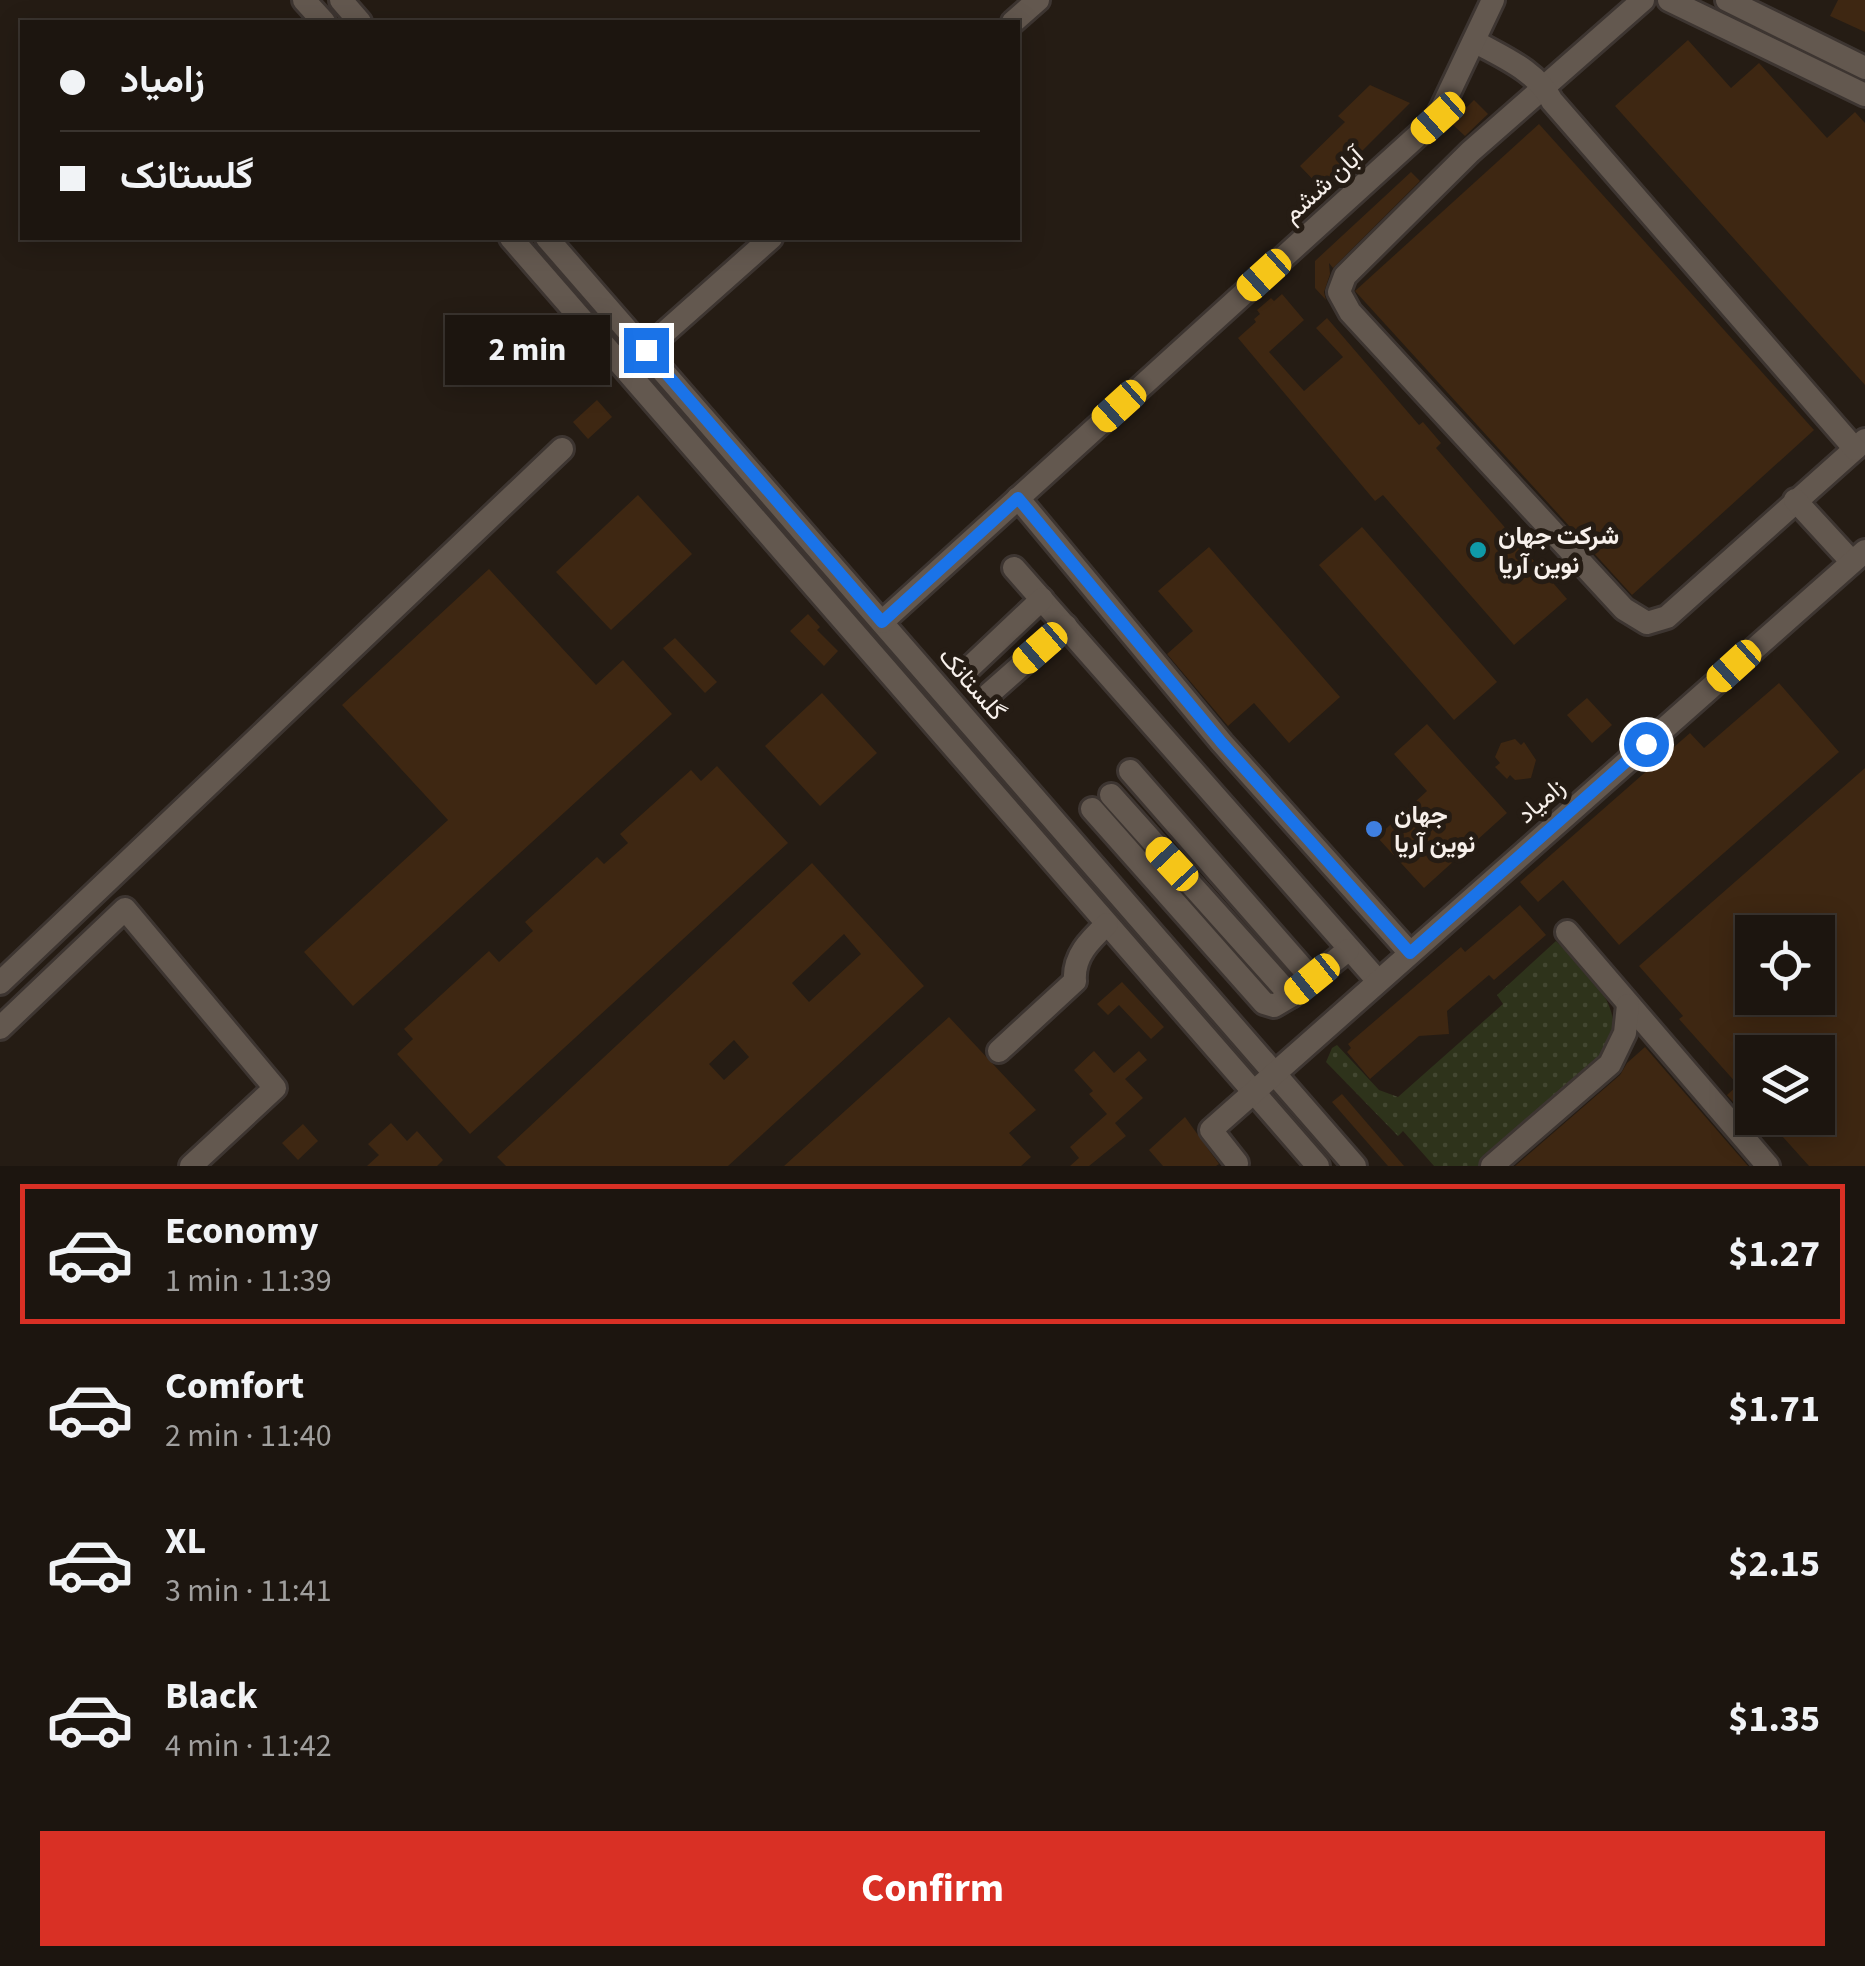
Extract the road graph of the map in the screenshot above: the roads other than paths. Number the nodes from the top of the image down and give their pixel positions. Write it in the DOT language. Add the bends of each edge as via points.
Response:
graph roads {
  1 [pos="304,0"];
  2 [pos="341,0"];
  3 [pos="1038,0"];
  4 [pos="1492,0"];
  5 [pos="1643,0"];
  6 [pos="1669,0"];
  7 [pos="1726,0"];
  8 [pos="322,20"];
  9 [pos="358,20"];
  10 [pos="1014,20"];
  11 [pos="1474,40"];
  12 [pos="1865,68"];
  13 [pos="1545,88"];
  14 [pos="1865,95"];
  15 [pos="513,240"];
  16 [pos="550,240"];
  17 [pos="769,240"];
  18 [pos="646,350"];
  19 [pos="1860,445"];
  20 [pos="562,449"];
  21 [pos="1018,498"];
  22 [pos="1795,500"];
  23 [pos="1859,556"];
  24 [pos="1014,568"];
  25 [pos="1042,599"];
  26 [pos="882,622"];
  27 [pos="1066,626"];
  28 [pos="968,669"];
  29 [pos="989,694"];
  30 [pos="1130,771"];
  31 [pos="1101,802"];
  32 [pos="1191,806"];
  33 [pos="1144,850"];
  34 [pos="1108,924"];
  35 [pos="1567,932"];
  36 [pos="1348,950"];
  37 [pos="1410,953"];
  38 [pos="1312,979"];
  39 [pos="1378,982"];
  40 [pos="0,983"];
  41 [pos="1628,1005"];
  42 [pos="0,1028"];
  43 [pos="999,1051"];
  44 [pos="1274,1073"];
  45 [pos="1256,1094"];
  46 [pos="1237,1162"];
  47 [pos="191,1166"];
  48 [pos="1318,1166"];
  49 [pos="1356,1166"];
  50 [pos="1492,1166"];
  51 [pos="1768,1166"];
  1 -- 8 [label="street"];
  2 -- 9 [label="street"];
  3 -- 10 [label="street"];
  4 -- 11 [label="street, آبان ششم"];
  5 -- 13 [label="street"];
  6 -- 14 [label="street"];
  7 -- 12 [label="street"];
  11 -- 13 [label="street"];
  11 -- 21 [label="street, آبان ششم" via="1438,118"];
  13 -- 19 [label="street"];
  13 -- 22 [label="street" via="1345,276 1339,292 1350,312 1624,609 1647,624 1667,617"];
  15 -- 34 [label="street"];
  16 -- 18 [label="street, گلستانک"];
  17 -- 18 [label="street"];
  18 -- 26 [label="street, گلستانک"];
  19 -- 22 [label="street"];
  20 -- 40 [label="street"];
  21 -- 26 [label="street, آبان ششم"];
  21 -- 37 [label="street" via="1222,743"];
  22 -- 23 [label="street"];
  23 -- 37 [label="street, زامیاد"];
  24 -- 25 [label="street"];
  25 -- 27 [label="street"];
  25 -- 28 [label="street"];
  26 -- 44 [label="street, گلستانک"];
  27 -- 29 [label="street"];
  27 -- 32 [label="street"];
  30 -- 32 [label="street"];
  31 -- 33 [label="street"];
  32 -- 33 [label="street"];
  32 -- 36 [label="street"];
  32 -- 38 [label="street"];
  33 -- 38 [label="street" via="1291,996"];
  34 -- 43 [label="street" via="1083,950 1075,981"];
  34 -- 45 [label="street"];
  35 -- 41 [label="street"];
  36 -- 38 [label="street"];
  36 -- 39 [label="street"];
  37 -- 39 [label="street, زامیاد"];
  39 -- 44 [label="street, زامیاد"];
  41 -- 50 [label="street" via="1625,1033 1610,1064"];
  41 -- 51 [label="street"];
  42 -- 47 [label="street" via="125,909 275,1088"];
  44 -- 45 [label="street, زامیاد"];
  44 -- 49 [label="street, گلستانک"];
  45 -- 46 [label="street, زامیاد" via="1212,1130"];
  45 -- 48 [label="street"];
}
